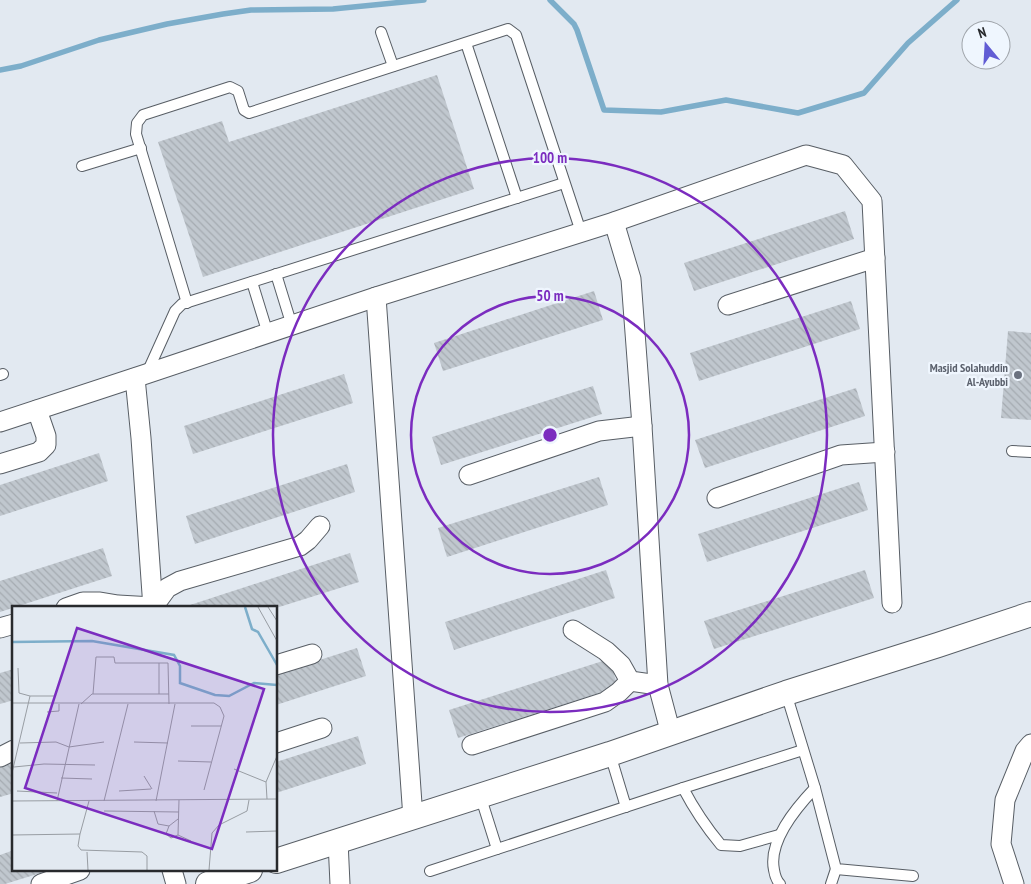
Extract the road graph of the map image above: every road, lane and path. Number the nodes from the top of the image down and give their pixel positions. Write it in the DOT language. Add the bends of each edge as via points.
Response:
graph roads {
  1 [pos="382,32"];
  2 [pos="466,43"];
  3 [pos="392,66"];
  4 [pos="141,148"];
  5 [pos="82,166"];
  6 [pos="564,183"];
  7 [pos="517,198"];
  8 [pos="614,222"];
  9 [pos="581,232"];
  10 [pos="875,258"];
  11 [pos="276,274"];
  12 [pos="252,282"];
  13 [pos="376,297"];
  14 [pos="187,303"];
  15 [pos="728,305"];
  16 [pos="292,326"];
  17 [pos="268,334"];
  18 [pos="140,376"];
  19 [pos="37,410"];
  20 [pos="0,422"];
  21 [pos="642,426"];
  22 [pos="1012,450"];
  23 [pos="885,452"];
  24 [pos="1031,452"];
  25 [pos="0,464"];
  26 [pos="469,475"];
  27 [pos="717,498"];
  28 [pos="320,526"];
  29 [pos="892,603"];
  30 [pos="72,606"];
  31 [pos="130,606"];
  32 [pos="154,606"];
  33 [pos="155,606"];
  34 [pos="1031,614"];
  35 [pos="573,630"];
  36 [pos="312,654"];
  37 [pos="278,664"];
  38 [pos="630,681"];
  39 [pos="658,685"];
  40 [pos="786,693"];
  41 [pos="322,728"];
  42 [pos="671,734"];
  43 [pos="278,742"];
  44 [pos="1031,744"];
  45 [pos="472,745"];
  46 [pos="803,750"];
  47 [pos="12,751"];
  48 [pos="610,754"];
  49 [pos="0,757"];
  50 [pos="683,788"];
  51 [pos="815,788"];
  52 [pos="480,795"];
  53 [pos="626,807"];
  54 [pos="414,818"];
  55 [pos="779,835"];
  56 [pos="338,841"];
  57 [pos="497,849"];
  58 [pos="278,861"];
  59 [pos="836,869"];
  60 [pos="430,871"];
  61 [pos="74,872"];
  62 [pos="244,872"];
  63 [pos="913,876"];
  64 [pos="41,884"];
  65 [pos="208,884"];
  66 [pos="340,884"];
  67 [pos="780,884"];
  68 [pos="831,884"];
  69 [pos="1014,884"];
  1 -- 3 [label="lane"];
  2 -- 3 [label="lane"];
  2 -- 6 [label="lane" via="508,29 516,35"];
  2 -- 7 [label="lane"];
  3 -- 4 [label="lane" via="249,114 244,110 238,91 230,87 211,92 143,115 137,123 136,134"];
  4 -- 5 [label="lane"];
  4 -- 14 [label="lane"];
  6 -- 7 [label="lane"];
  6 -- 9 [label="lane"];
  7 -- 11 [label="lane"];
  8 -- 9 [label="street"];
  8 -- 10 [label="street" via="806,155 843,165 872,201"];
  8 -- 21 [label="street" via="631,279"];
  9 -- 13 [label="street"];
  10 -- 15 [label="street"];
  10 -- 23 [label="street"];
  11 -- 12 [label="lane"];
  11 -- 16 [label="lane"];
  12 -- 14 [label="lane"];
  12 -- 17 [label="lane"];
  13 -- 16 [label="street"];
  13 -- 54 [label="street"];
  14 -- 18 [label="lane" via="175,310"];
  16 -- 17 [label="street"];
  17 -- 18 [label="street"];
  18 -- 19 [label="street"];
  18 -- 32 [label="street" via="141,438"];
  19 -- 20 [label="street"];
  19 -- 25 [label="street" via="46,446 39,452"];
  21 -- 26 [label="street" via="599,431"];
  21 -- 39 [label="street"];
  22 -- 24 [label="lane"];
  23 -- 27 [label="street" via="841,455"];
  23 -- 29 [label="street"];
  28 -- 33 [label="street" via="300,546 180,581 167,588"];
  30 -- 31 [label="street" via="100,602"];
  34 -- 40 [label="street"];
  35 -- 38 [label="street" via="606,651 621,665"];
  36 -- 37 [label="street"];
  38 -- 39 [label="street"];
  38 -- 45 [label="street" via="606,702"];
  39 -- 42 [label="street"];
  40 -- 42 [label="street"];
  40 -- 46 [label="lane"];
  41 -- 43 [label="street"];
  42 -- 48 [label="street"];
  44 -- 69 [label="street" via="1005,800 1001,844"];
  46 -- 50 [label="lane"];
  46 -- 51 [label="lane"];
  47 -- 49 [label="street"];
  48 -- 52 [label="street"];
  48 -- 53 [label="lane"];
  50 -- 53 [label="lane"];
  50 -- 55 [label="lane" via="721,845 740,846"];
  51 -- 55 [label="lane" via="800,803"];
  51 -- 59 [label="lane"];
  52 -- 54 [label="street"];
  52 -- 57 [label="lane"];
  53 -- 57 [label="lane"];
  54 -- 56 [label="street"];
  55 -- 67 [label="lane" via="772,862"];
  56 -- 58 [label="street"];
  56 -- 66 [label="street"];
  57 -- 60 [label="lane"];
  59 -- 63 [label="lane"];
  59 -- 68 [label="lane"];
  61 -- 64 [label="street"];
  62 -- 65 [label="street"];
}
